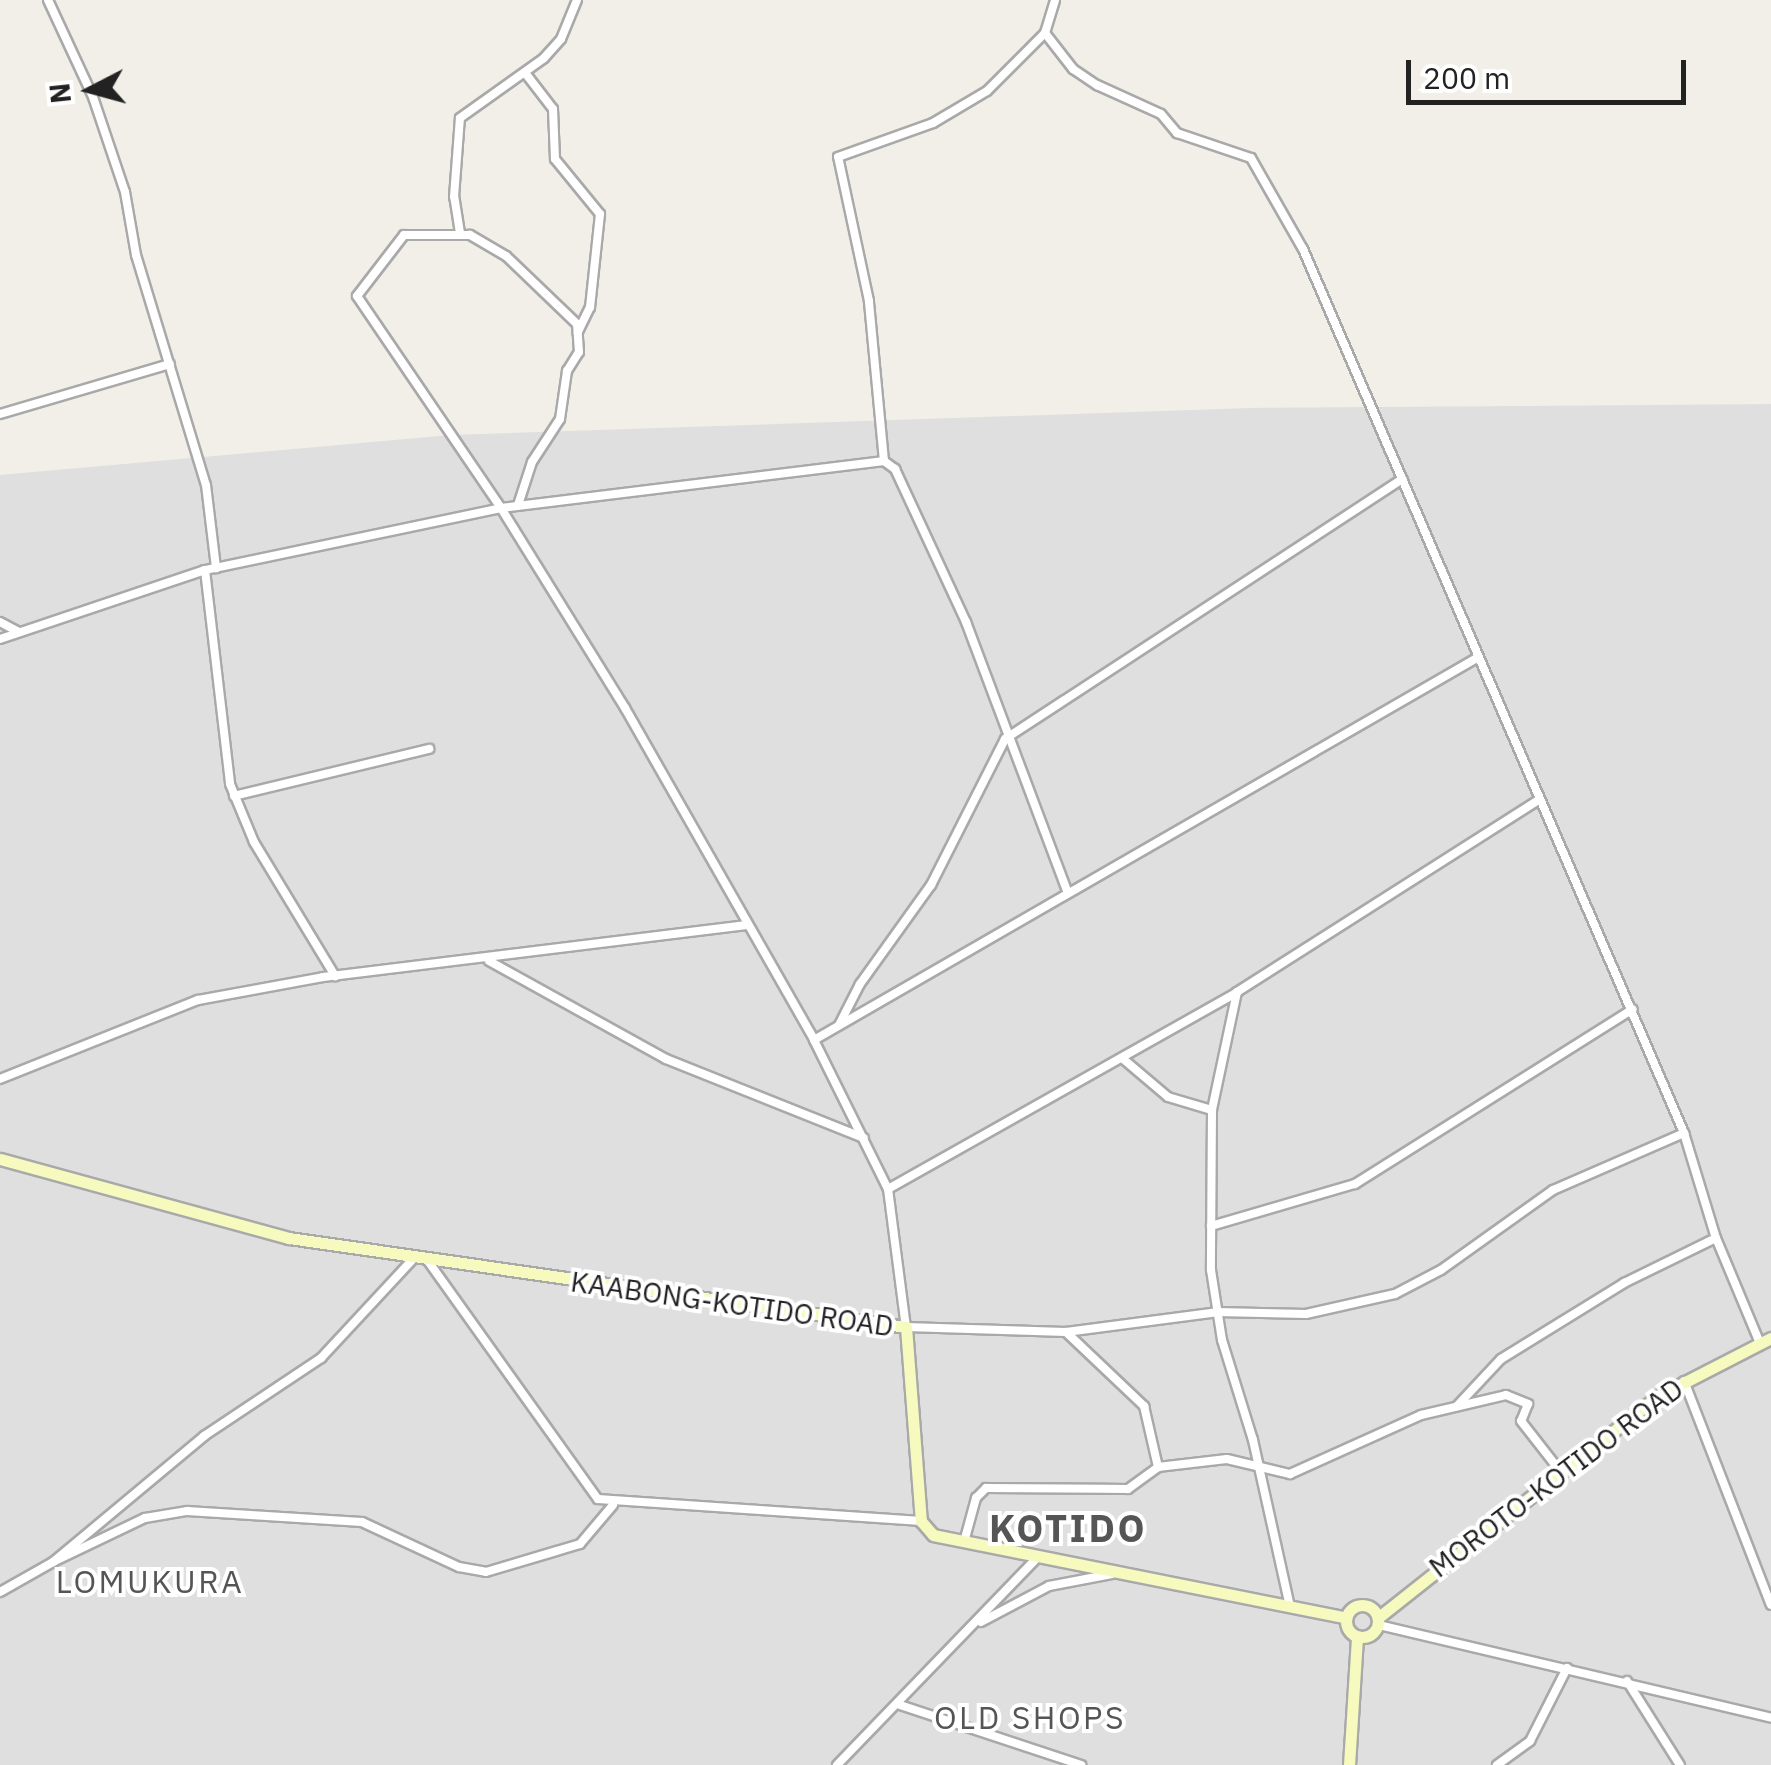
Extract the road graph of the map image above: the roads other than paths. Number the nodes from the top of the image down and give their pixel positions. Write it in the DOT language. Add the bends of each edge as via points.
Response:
graph roads {
  1 [pos="48,0"];
  2 [pos="577,0"];
  3 [pos="1054,0"];
  4 [pos="1045,32"];
  5 [pos="526,74"];
  6 [pos="460,233"];
  7 [pos="578,332"];
  8 [pos="170,364"];
  9 [pos="0,414"];
  10 [pos="884,460"];
  11 [pos="1403,479"];
  12 [pos="518,504"];
  13 [pos="501,508"];
  14 [pos="216,568"];
  15 [pos="205,570"];
  16 [pos="0,622"];
  17 [pos="19,632"];
  18 [pos="0,639"];
  19 [pos="1477,658"];
  20 [pos="1005,738"];
  21 [pos="429,749"];
  22 [pos="234,796"];
  23 [pos="1538,800"];
  24 [pos="1066,891"];
  25 [pos="746,925"];
  26 [pos="488,960"];
  27 [pos="335,976"];
  28 [pos="1237,992"];
  29 [pos="1632,1009"];
  30 [pos="839,1025"];
  31 [pos="814,1040"];
  32 [pos="1122,1058"];
  33 [pos="0,1079"];
  34 [pos="1212,1110"];
  35 [pos="1684,1133"];
  36 [pos="864,1138"];
  37 [pos="0,1160"];
  38 [pos="888,1190"];
  39 [pos="1211,1226"];
  40 [pos="1716,1238"];
  41 [pos="413,1259"];
  42 [pos="428,1261"];
  43 [pos="1217,1312"];
  44 [pos="906,1328"];
  45 [pos="1066,1332"];
  46 [pos="1765,1340"];
  47 [pos="1684,1380"];
  48 [pos="1457,1406"];
  49 [pos="1158,1466"];
  50 [pos="1256,1466"];
  51 [pos="1560,1471"];
  52 [pos="613,1505"];
  53 [pos="921,1520"];
  54 [pos="964,1542"];
  55 [pos="1042,1553"];
  56 [pos="52,1562"];
  57 [pos="1132,1572"];
  58 [pos="0,1592"];
  59 [pos="1398,1597"];
  60 [pos="1289,1602"];
  61 [pos="1771,1605"];
  62 [pos="1370,1606"];
  63 [pos="1345,1616"];
  64 [pos="1379,1621"];
  65 [pos="973,1626"];
  66 [pos="1357,1637"];
  67 [pos="1567,1668"];
  68 [pos="1627,1682"];
  69 [pos="900,1705"];
  70 [pos="1771,1718"];
  71 [pos="837,1765"];
  72 [pos="1082,1765"];
  73 [pos="1349,1765"];
  74 [pos="1496,1765"];
  75 [pos="1679,1765"];
  1 -- 8 [label="street" via="110,145"];
  2 -- 5 [label="street" via="561,40"];
  3 -- 4 [label="street"];
  4 -- 10 [label="street" via="987,91 933,122 838,158 869,301"];
  4 -- 11 [label="street" via="1074,69 1097,85 1161,114 1176,133 1251,158 1303,249"];
  5 -- 6 [label="street" via="487,96 457,124 454,197"];
  5 -- 7 [label="street" via="553,109 555,159 600,214 590,307"];
  6 -- 7 [label="street" via="506,256 568,313"];
  6 -- 13 [label="street" via="400,237 357,296"];
  7 -- 12 [label="street" via="560,419 532,462"];
  8 -- 9 [label="street"];
  8 -- 14 [label="street" via="206,485"];
  10 -- 12 [label="street"];
  10 -- 20 [label="street" via="966,622"];
  11 -- 19 [label="street"];
  11 -- 20 [label="street"];
  12 -- 13 [label="street"];
  13 -- 14 [label="street"];
  13 -- 25 [label="street" via="672,786"];
  14 -- 15 [label="street"];
  15 -- 17 [label="street"];
  15 -- 22 [label="street"];
  16 -- 17 [label="street"];
  17 -- 18 [label="street"];
  19 -- 23 [label="street"];
  19 -- 24 [label="street"];
  20 -- 24 [label="street"];
  20 -- 30 [label="street" via="932,885 860,984"];
  21 -- 22 [label="street"];
  22 -- 27 [label="street" via="254,842"];
  23 -- 28 [label="street"];
  23 -- 29 [label="street"];
  24 -- 30 [label="street"];
  25 -- 26 [label="street"];
  25 -- 31 [label="street"];
  26 -- 27 [label="street"];
  26 -- 36 [label="street" via="666,1059"];
  27 -- 33 [label="street" via="198,1000"];
  28 -- 32 [label="street"];
  28 -- 34 [label="street"];
  29 -- 35 [label="street"];
  29 -- 39 [label="street" via="1356,1184"];
  30 -- 31 [label="street"];
  31 -- 36 [label="street"];
  32 -- 34 [label="street" via="1168,1097"];
  32 -- 38 [label="street"];
  34 -- 39 [label="street"];
  35 -- 40 [label="street"];
  35 -- 43 [label="street" via="1553,1190 1441,1270 1395,1294 1306,1314"];
  36 -- 38 [label="street"];
  37 -- 41 [label="street, KAABONG-KOTIDO ROAD" via="289,1238"];
  38 -- 44 [label="street"];
  39 -- 43 [label="street"];
  40 -- 46 [label="street"];
  40 -- 48 [label="street" via="1624,1283 1501,1360"];
  41 -- 42 [label="street, KAABONG-KOTIDO ROAD"];
  41 -- 56 [label="street" via="334,1346 204,1436"];
  42 -- 44 [label="street, KAABONG-KOTIDO ROAD"];
  42 -- 52 [label="street" via="588,1490"];
  43 -- 45 [label="street"];
  43 -- 50 [label="street"];
  44 -- 45 [label="street"];
  44 -- 53 [label="street, KAABONG-KOTIDO ROAD"];
  45 -- 49 [label="street" via="1144,1406"];
  46 -- 47 [label="street, MOROTO-KOTIDO ROAD"];
  47 -- 51 [label="street, MOROTO-KOTIDO ROAD"];
  47 -- 61 [label="street"];
  48 -- 50 [label="street" via="1421,1414 1290,1474"];
  48 -- 51 [label="street" via="1506,1396 1528,1404 1521,1422"];
  49 -- 50 [label="street" via="1227,1459"];
  49 -- 54 [label="street" via="1128,1489 983,1489"];
  50 -- 60 [label="street"];
  51 -- 59 [label="street, MOROTO-KOTIDO ROAD"];
  52 -- 53 [label="street"];
  52 -- 56 [label="street" via="580,1544 486,1572 459,1567 362,1522 187,1511 146,1518"];
  53 -- 54 [label="street" via="933,1535"];
  54 -- 55 [label="street"];
  55 -- 57 [label="street"];
  55 -- 65 [label="street"];
  56 -- 58 [label="street"];
  57 -- 60 [label="street"];
  57 -- 65 [label="street" via="1048,1586"];
  59 -- 62 [label="street, MOROTO-KOTIDO ROAD"];
  59 -- 64 [label="street, MOROTO-KOTIDO ROAD"];
  60 -- 63 [label="street"];
  62 -- 63 [label="street, MOROTO-KOTIDO ROAD" via="1356,1606"];
  62 -- 64 [label="street"];
  63 -- 66 [label="street"];
  64 -- 66 [label="street, MOROTO-KOTIDO ROAD"];
  64 -- 67 [label="street"];
  65 -- 69 [label="street"];
  66 -- 73 [label="street"];
  67 -- 68 [label="street"];
  67 -- 74 [label="street" via="1530,1741"];
  68 -- 70 [label="street"];
  68 -- 75 [label="street"];
  69 -- 71 [label="street"];
  69 -- 72 [label="street"];
}
